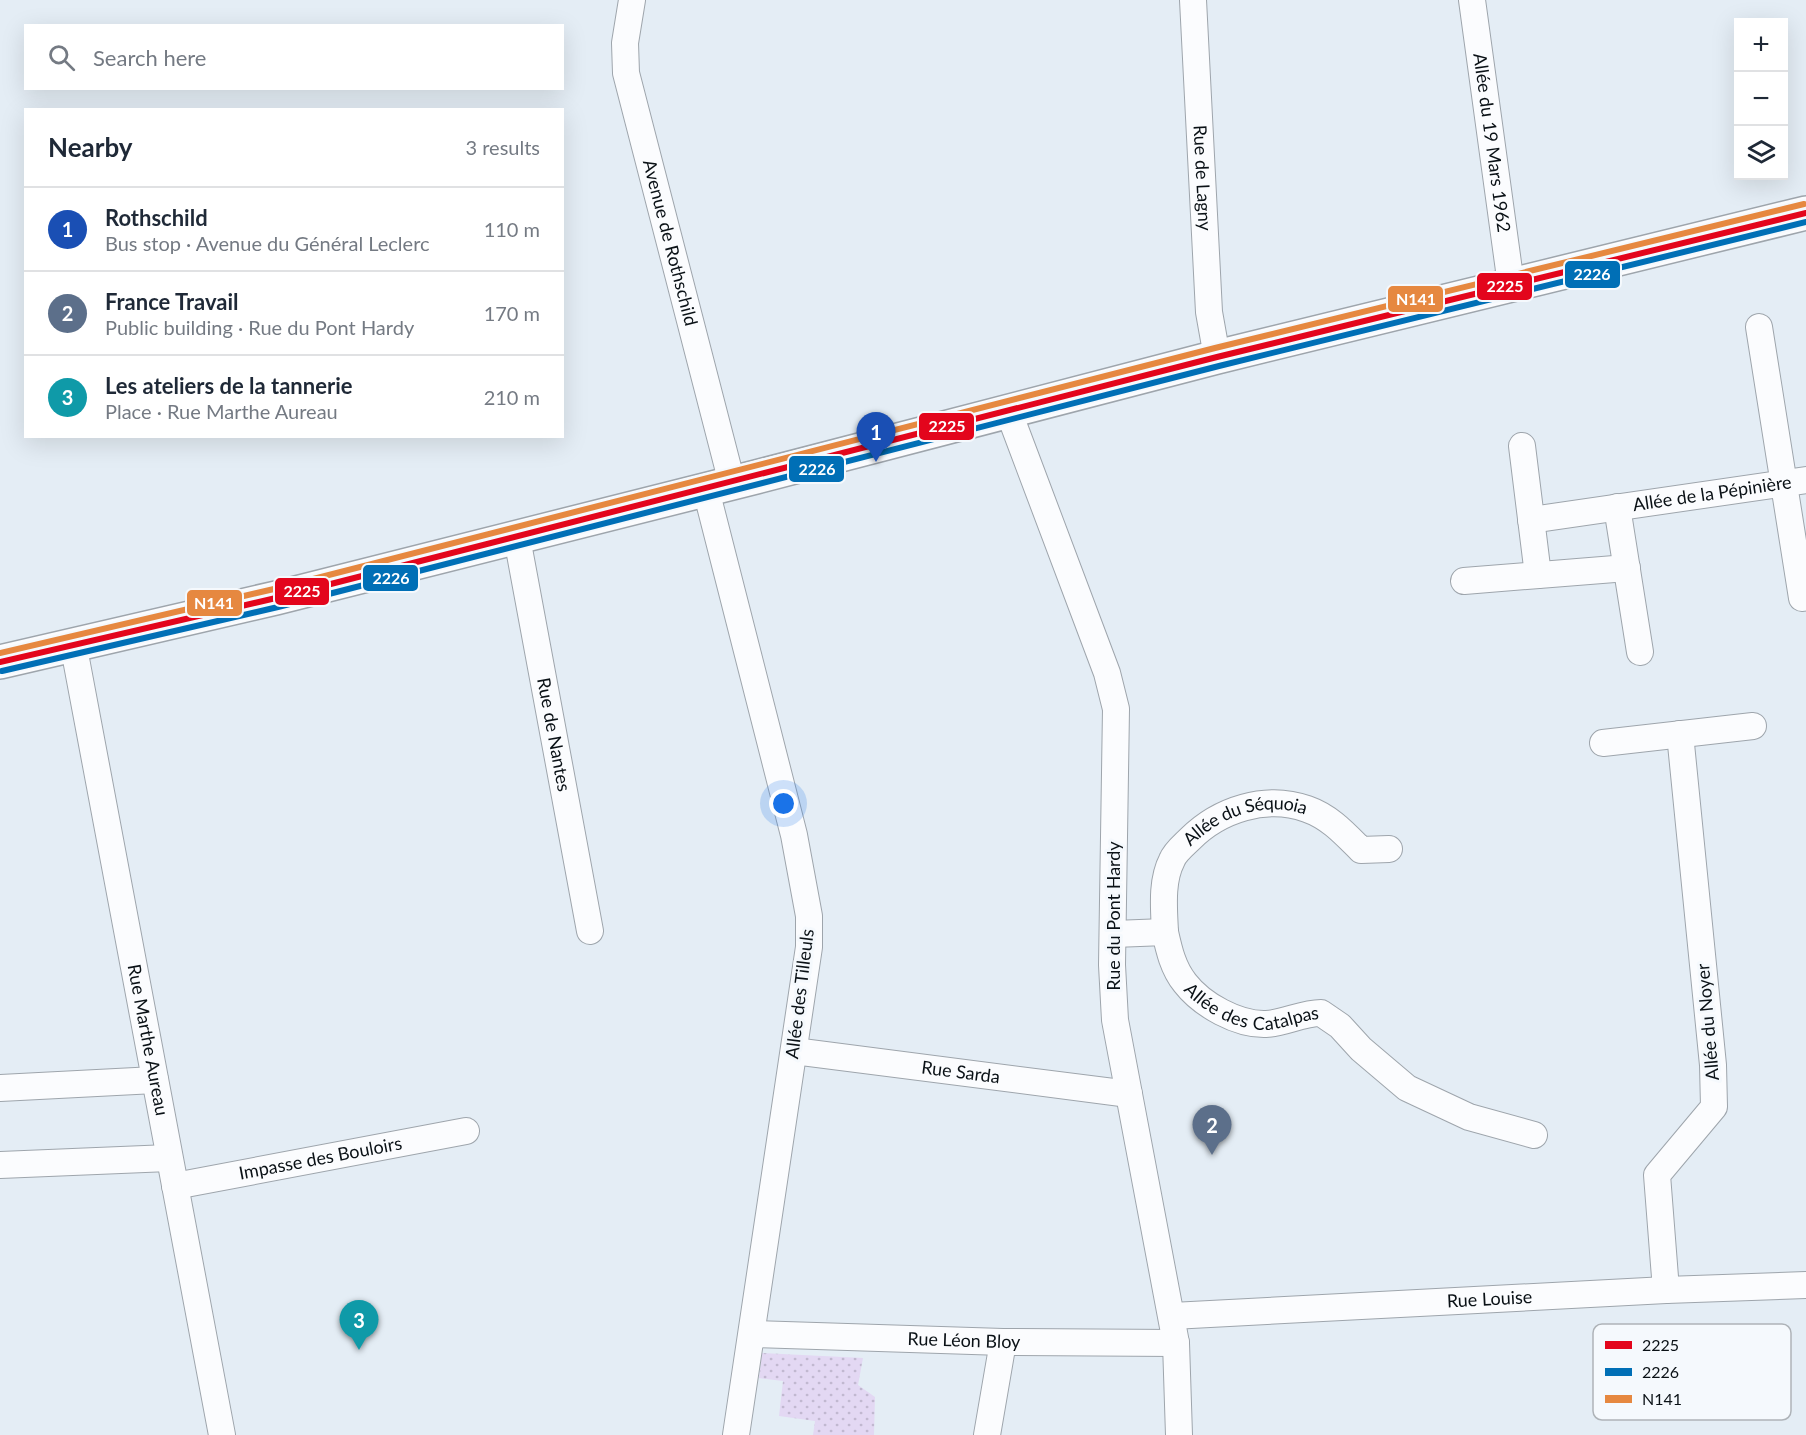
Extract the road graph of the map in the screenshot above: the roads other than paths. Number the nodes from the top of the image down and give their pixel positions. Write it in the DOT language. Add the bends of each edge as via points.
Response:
graph roads {
  1 [pos="632,0"];
  2 [pos="1193,0"];
  3 [pos="1472,0"];
  4 [pos="1806,213"];
  5 [pos="1511,285"];
  6 [pos="1759,327"];
  7 [pos="1216,357"];
  8 [pos="1008,410"];
  9 [pos="1522,446"];
  10 [pos="1795,481"];
  11 [pos="719,487"];
  12 [pos="1617,507"];
  13 [pos="1531,520"];
  14 [pos="517,538"];
  15 [pos="1627,568"];
  16 [pos="1538,575"];
  17 [pos="1464,581"];
  18 [pos="1802,598"];
  19 [pos="73,643"];
  20 [pos="1640,652"];
  21 [pos="0,662"];
  22 [pos="1753,726"];
  23 [pos="1680,734"];
  24 [pos="1603,743"];
  25 [pos="1389,849"];
  26 [pos="590,931"];
  27 [pos="1165,932"];
  28 [pos="1114,934"];
  29 [pos="794,1051"];
  30 [pos="155,1080"];
  31 [pos="0,1088"];
  32 [pos="1129,1094"];
  33 [pos="466,1131"];
  34 [pos="1534,1135"];
  35 [pos="170,1158"];
  36 [pos="0,1165"];
  37 [pos="175,1186"];
  38 [pos="1806,1285"];
  39 [pos="1666,1290"];
  40 [pos="1172,1316"];
  41 [pos="752,1334"];
  42 [pos="1003,1342"];
  43 [pos="1176,1342"];
  44 [pos="222,1435"];
  45 [pos="736,1435"];
  46 [pos="987,1435"];
  47 [pos="1179,1435"];
  1 -- 11 [label="street, Avenue de Rothschild" via="625,43 626,73"];
  2 -- 7 [label="street, Rue de Lagny" via="1209,312"];
  3 -- 5 [label="street, Allée du 19 Mars 1962"];
  4 -- 5 [label="main road"];
  5 -- 7 [label="main road"];
  6 -- 10 [label="street"];
  7 -- 8 [label="main road"];
  8 -- 11 [label="main road"];
  8 -- 28 [label="street, Rue du Pont Hardy" via="1107,673 1116,708"];
  9 -- 13 [label="street"];
  10 -- 12 [label="street, Allée de la Pépinière"];
  10 -- 18 [label="street"];
  11 -- 14 [label="main road"];
  11 -- 29 [label="street, Allée des Tilleuls" via="809,916 809,947"];
  12 -- 13 [label="street, Allée de la Pépinière"];
  12 -- 15 [label="street, Allée de la Pépinière"];
  13 -- 16 [label="street"];
  14 -- 19 [label="main road"];
  14 -- 26 [label="street, Rue de Nantes"];
  15 -- 16 [label="street"];
  15 -- 20 [label="street, Allée de la Pépinière"];
  16 -- 17 [label="street"];
  19 -- 21 [label="main road"];
  19 -- 30 [label="street, Rue Marthe Aureau"];
  22 -- 23 [label="street"];
  23 -- 24 [label="street"];
  23 -- 39 [label="street, Allée du Noyer" via="1714,1107 1657,1175"];
  25 -- 27 [label="street, Allée du Séquoia" via="1361,850 1335,824 1307,808 1277,803 1228,811 1206,823 1172,859 1165,883"];
  27 -- 28 [label="street"];
  27 -- 34 [label="street, Allée des Catalpas" via="1172,961 1185,984 1213,1008 1243,1021 1262,1024 1321,1013 1407,1088 1469,1117"];
  28 -- 32 [label="street, Rue du Pont Hardy" via="1115,1020"];
  29 -- 32 [label="street, Rue Sarda"];
  29 -- 41 [label="street, Allée des Tilleuls"];
  30 -- 31 [label="street"];
  30 -- 35 [label="street, Rue Marthe Aureau"];
  32 -- 40 [label="street, Rue du Pont Hardy"];
  33 -- 37 [label="street, Impasse des Bouloirs"];
  35 -- 36 [label="street"];
  35 -- 37 [label="street, Rue Marthe Aureau"];
  37 -- 44 [label="street, Rue Marthe Aureau"];
  38 -- 39 [label="street, Rue Louise"];
  39 -- 40 [label="street, Rue Louise"];
  40 -- 43 [label="street, Rue du Pont Hardy"];
  41 -- 42 [label="street, Rue Léon Bloy"];
  41 -- 45 [label="street, Allée des Tilleuls"];
  42 -- 43 [label="street, Rue Léon Bloy"];
  42 -- 46 [label="street"];
  43 -- 47 [label="street, Rue du Pont Hardy"];
}
